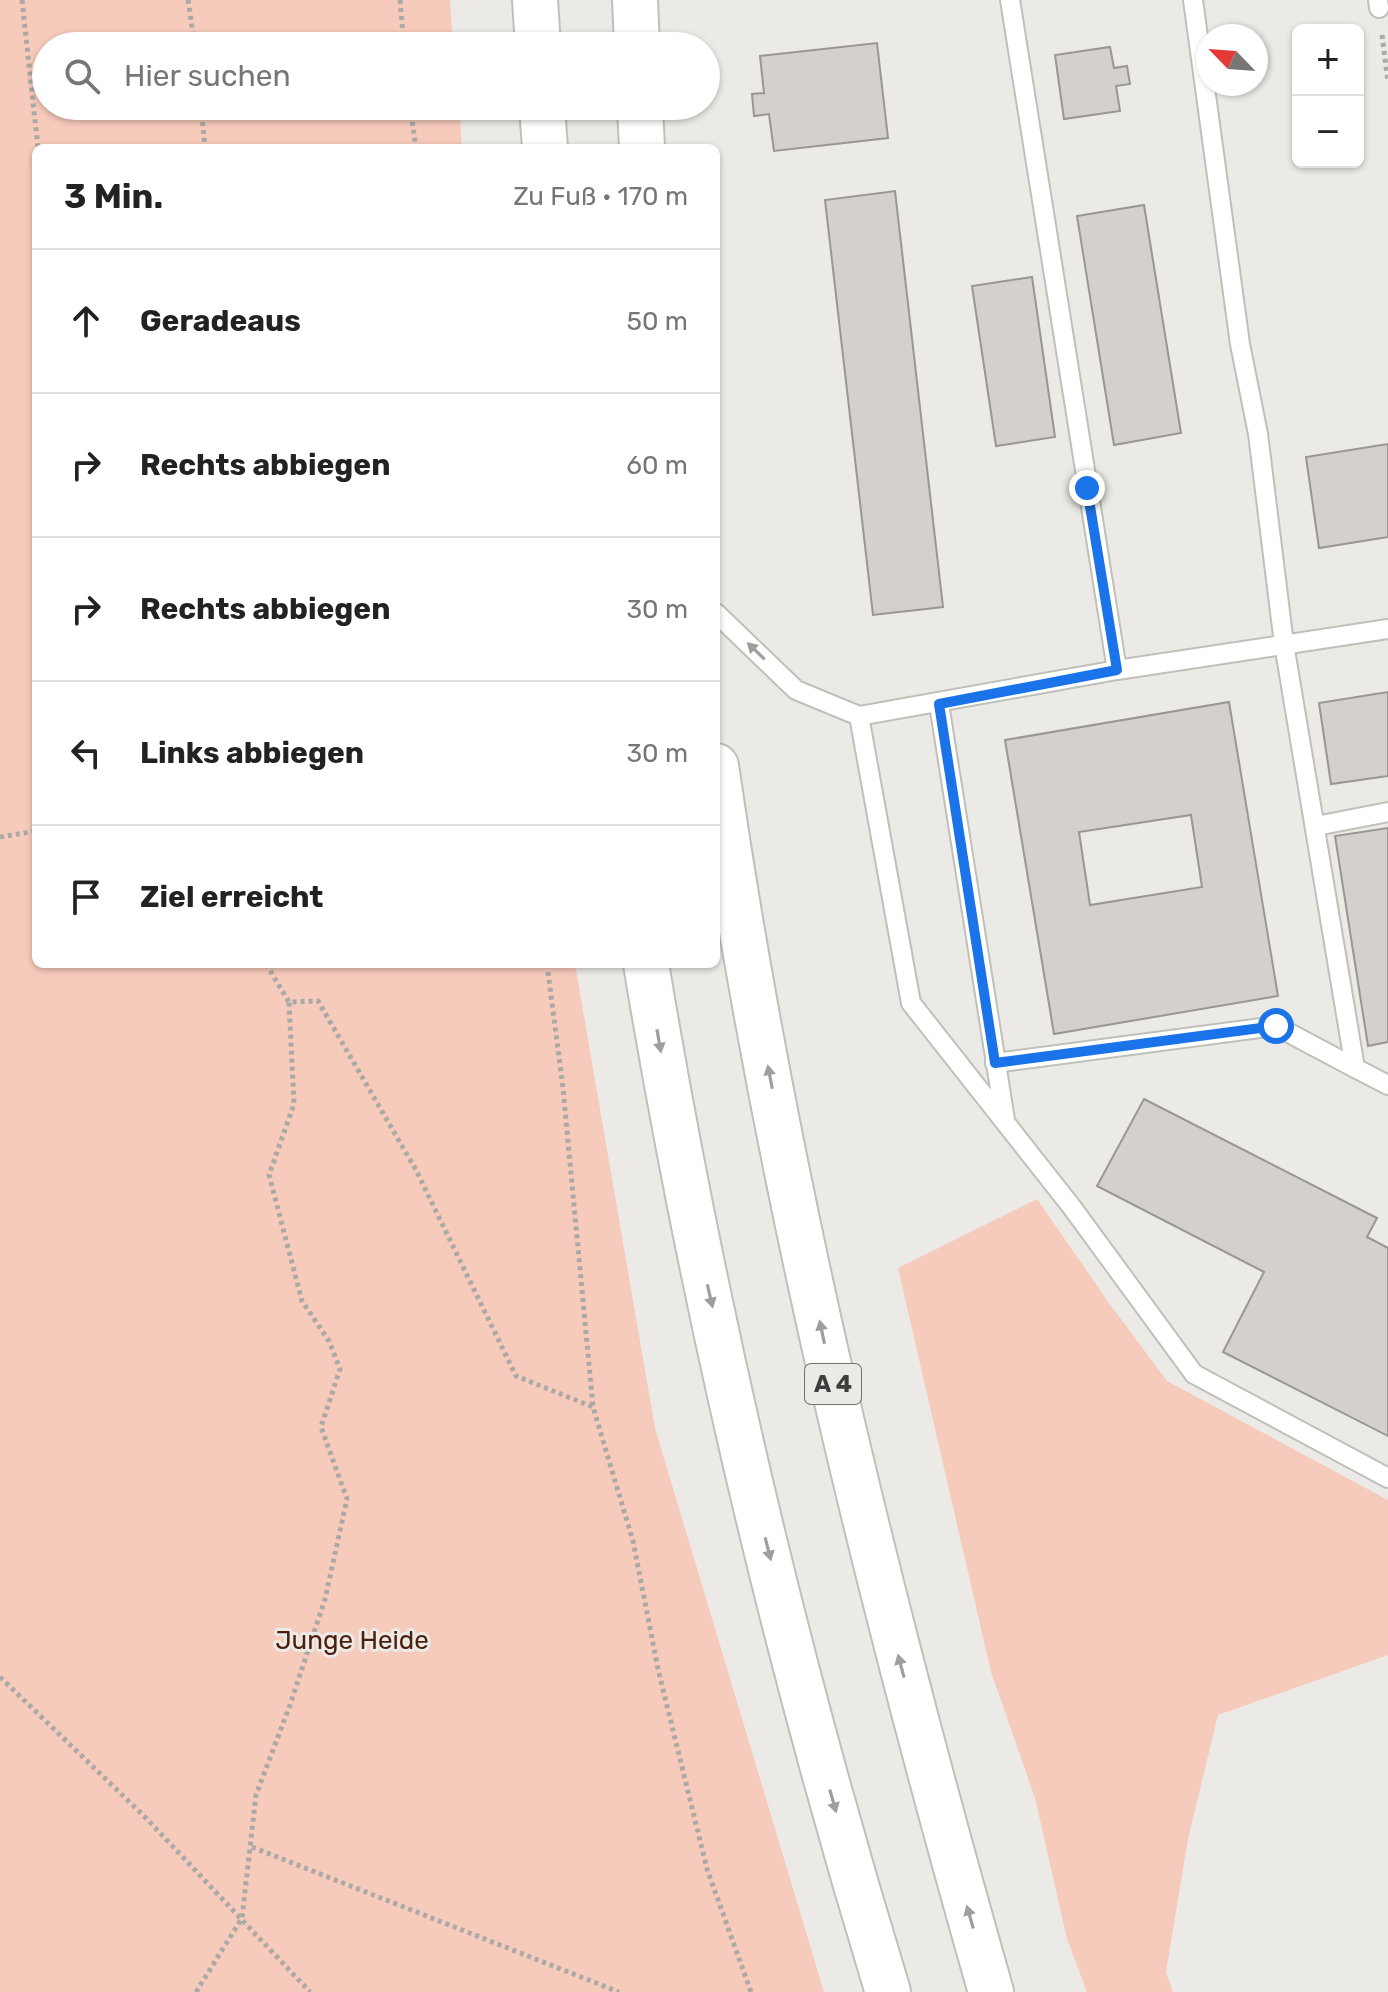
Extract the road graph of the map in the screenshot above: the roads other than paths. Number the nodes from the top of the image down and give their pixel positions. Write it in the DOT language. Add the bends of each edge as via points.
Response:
graph roads {
  1 [pos="535,0"];
  2 [pos="635,0"];
  3 [pos="1010,0"];
  4 [pos="1193,0"];
  5 [pos="537,32"];
  6 [pos="636,32"];
  7 [pos="543,120"];
  8 [pos="641,120"];
  9 [pos="545,144"];
  10 [pos="642,144"];
  11 [pos="720,617"];
  12 [pos="1388,629"];
  13 [pos="1284,644"];
  14 [pos="1117,670"];
  15 [pos="939,704"];
  16 [pos="859,716"];
  17 [pos="720,790"];
  18 [pos="1388,812"];
  19 [pos="1316,826"];
  20 [pos="647,968"];
  21 [pos="995,1063"];
  22 [pos="1355,1068"];
  23 [pos="1388,1085"];
  24 [pos="1005,1122"];
  25 [pos="1388,1478"];
  26 [pos="888,1992"];
  27 [pos="991,1992"];
  1 -- 5 [label="highway"];
  2 -- 6 [label="highway"];
  3 -- 14 [label="lane"];
  4 -- 13 [label="lane"];
  7 -- 9 [label="highway"];
  8 -- 10 [label="highway"];
  16 -- 11 [label="lane, one-way" via="796,690"];
  12 -- 13 [label="lane"];
  13 -- 14 [label="lane"];
  13 -- 19 [label="lane"];
  14 -- 15 [label="lane"];
  15 -- 16 [label="lane"];
  15 -- 21 [label="lane"];
  16 -- 24 [label="lane" via="911,1003"];
  27 -- 17 [label="highway, A 4, one-way" via="884,1601 837,1400 757,1011"];
  18 -- 19 [label="lane"];
  19 -- 22 [label="lane"];
  20 -- 26 [label="highway, one-way" via="704,1271 753,1491"];
  21 -- 22 [label="lane" via="1276,1026"];
  21 -- 24 [label="lane"];
  22 -- 23 [label="lane"];
  24 -- 25 [label="lane" via="1194,1374"];
}
